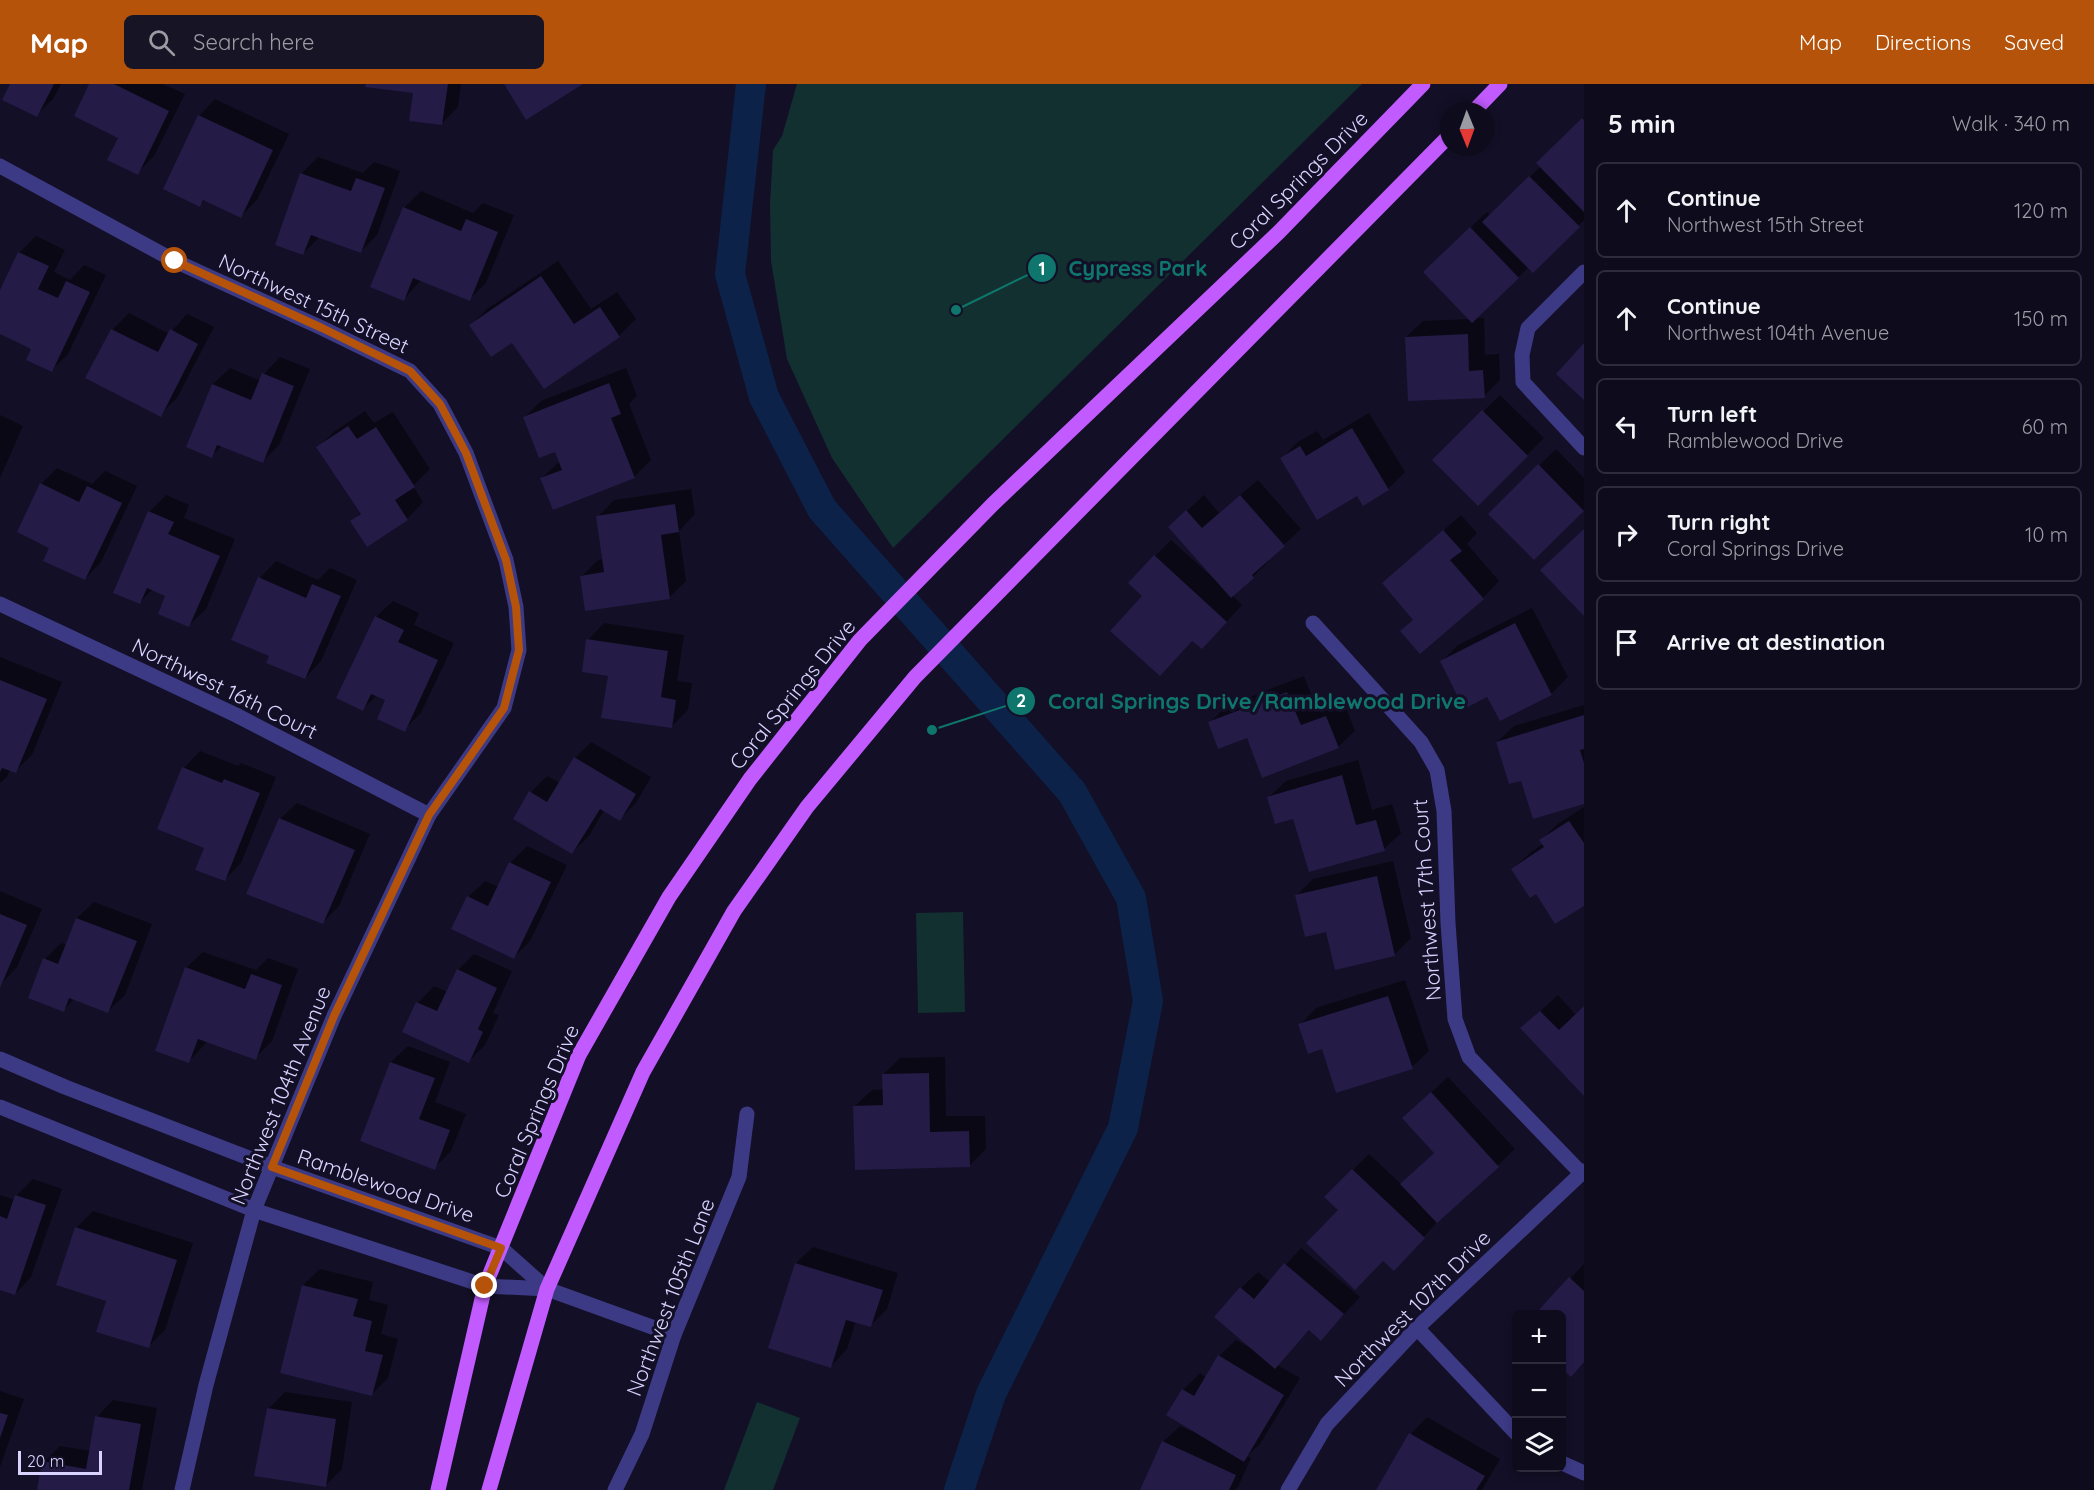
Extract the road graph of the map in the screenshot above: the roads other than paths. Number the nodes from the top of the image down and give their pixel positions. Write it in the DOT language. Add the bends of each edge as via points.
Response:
graph roads {
  1 [pos="1423,84"];
  2 [pos="1500,84"];
  3 [pos="1482,102"];
  4 [pos="1440,145"];
  5 [pos="0,166"];
  6 [pos="1584,272"];
  7 [pos="1584,448"];
  8 [pos="0,604"];
  9 [pos="516,607"];
  10 [pos="1313,623"];
  11 [pos="429,815"];
  12 [pos="0,1059"];
  13 [pos="0,1107"];
  14 [pos="747,1114"];
  15 [pos="272,1167"];
  16 [pos="1583,1172"];
  17 [pos="254,1210"];
  18 [pos="501,1248"];
  19 [pos="485,1286"];
  20 [pos="547,1289"];
  21 [pos="1417,1329"];
  22 [pos="674,1335"];
  23 [pos="1512,1429"];
  24 [pos="1566,1465"];
  25 [pos="1584,1473"];
  26 [pos="182,1490"];
  27 [pos="438,1490"];
  28 [pos="489,1490"];
  29 [pos="615,1490"];
  30 [pos="1288,1490"];
  1 -- 18 [label="main road, Coral Springs Drive" via="1279,232 993,504 860,640 750,779 669,897 579,1055"];
  2 -- 3 [label="main road"];
  4 -- 20 [label="main road" via="915,677 807,807 734,911 643,1072"];
  5 -- 9 [label="street, Northwest 15th Street" via="175,261 410,371 440,404 466,453 506,560"];
  6 -- 7 [label="street" via="1528,328 1522,355 1522,382"];
  8 -- 11 [label="street, Northwest 16th Court" via="236,715"];
  9 -- 11 [label="street, Northwest 104th Avenue" via="519,650 504,708"];
  10 -- 16 [label="street, Northwest 17th Court" via="1421,742 1437,771 1444,811 1455,1019 1469,1057"];
  11 -- 15 [label="street, Northwest 104th Avenue" via="334,1016"];
  12 -- 15 [label="street, Ramblewood Drive"];
  13 -- 17 [label="street, Ramblewood Drive"];
  14 -- 22 [label="street, Northwest 105th Lane" via="739,1177"];
  15 -- 17 [label="street, Northwest 104th Avenue"];
  15 -- 18 [label="street, Ramblewood Drive"];
  16 -- 21 [label="street, Northwest 107th Drive"];
  17 -- 19 [label="street, Ramblewood Drive"];
  17 -- 26 [label="street, Northwest 104th Avenue"];
  18 -- 19 [label="main road, Coral Springs Drive"];
  18 -- 20 [label="street, Ramblewood Drive"];
  19 -- 20 [label="street, Ramblewood Drive"];
  19 -- 27 [label="main road, Coral Springs Drive"];
  20 -- 22 [label="street, Ramblewood Drive"];
  20 -- 28 [label="main road"];
  21 -- 23 [label="street"];
  21 -- 30 [label="street, Northwest 107th Drive" via="1327,1424"];
  22 -- 29 [label="street, Northwest 105th Lane" via="642,1434"];
  24 -- 25 [label="street"];
}
